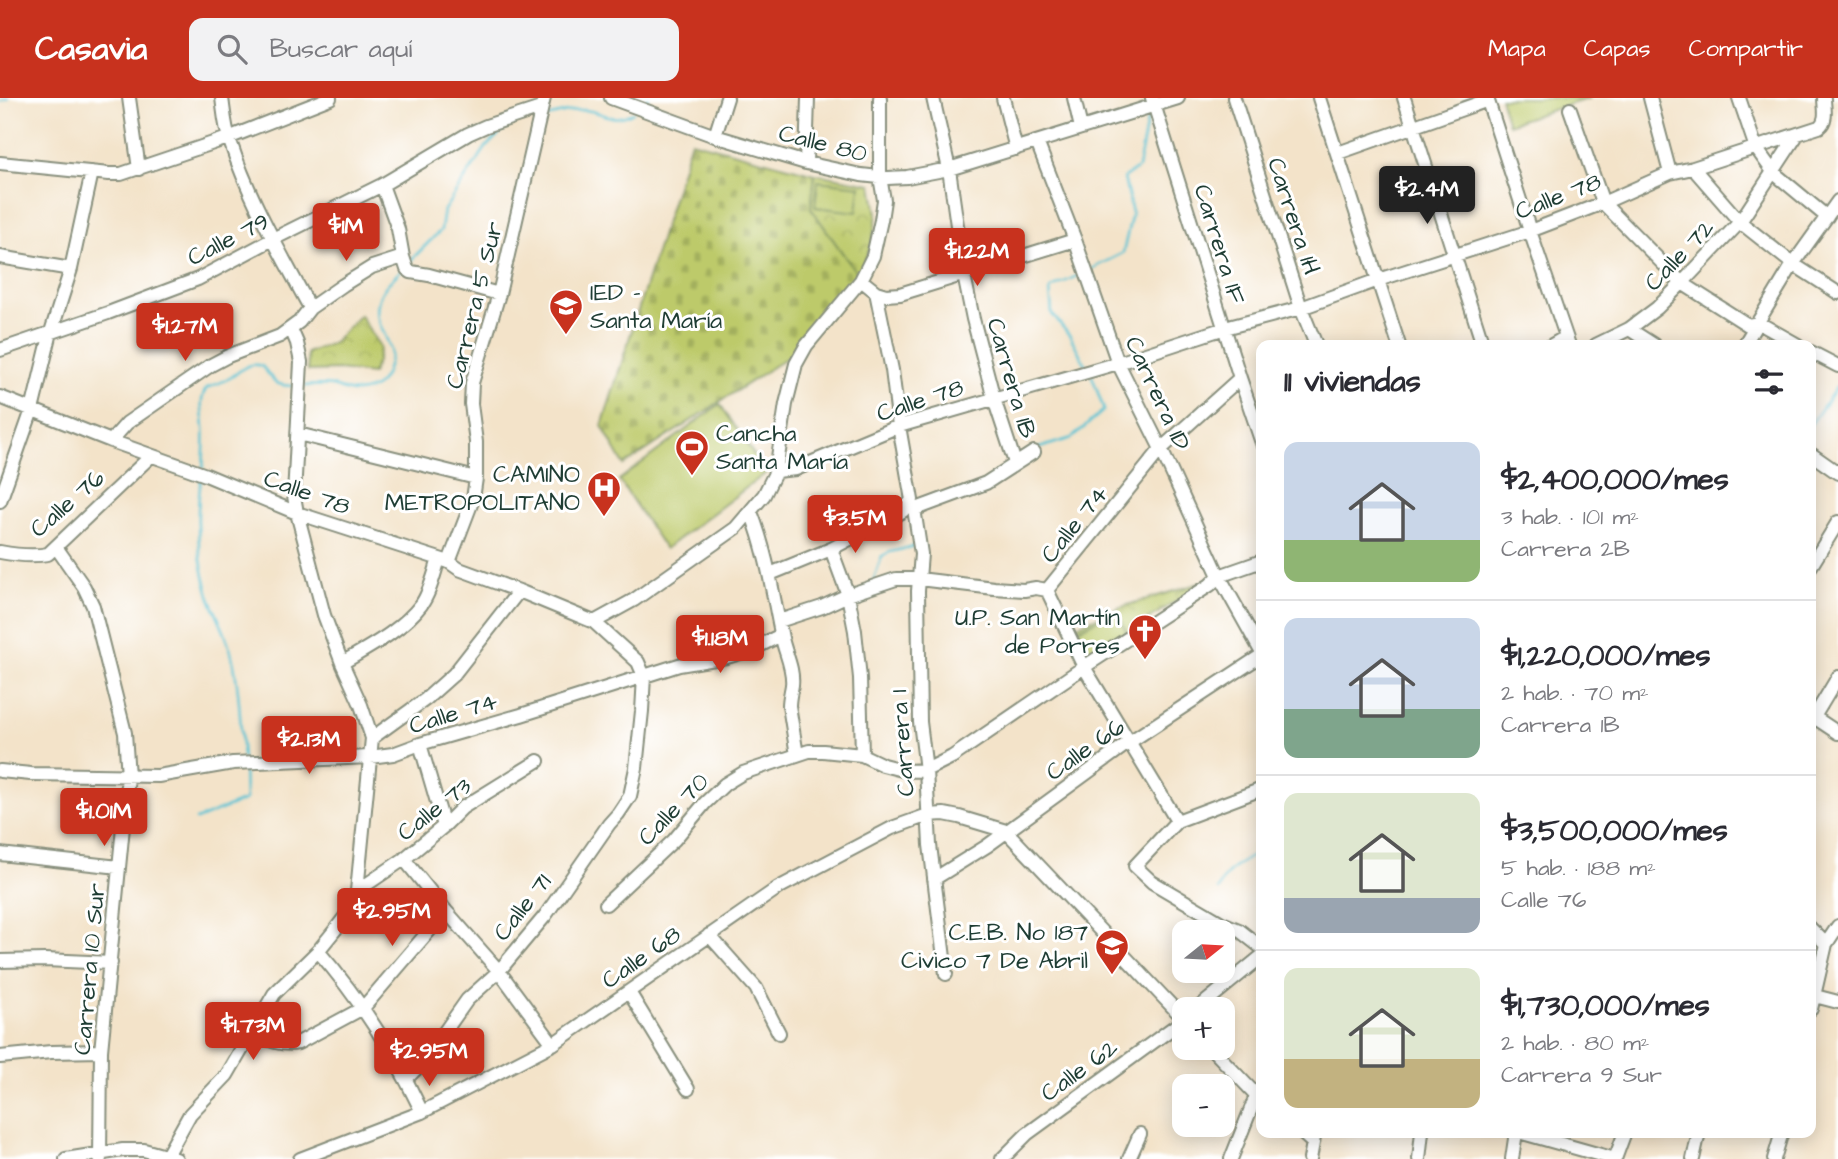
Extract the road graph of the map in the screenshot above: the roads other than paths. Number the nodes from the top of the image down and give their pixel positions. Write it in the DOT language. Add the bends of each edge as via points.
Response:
graph roads {
  1 [pos="129,98"];
  2 [pos="222,98"];
  3 [pos="611,98"];
  4 [pos="727,98"];
  5 [pos="808,98"];
  6 [pos="880,98"];
  7 [pos="933,98"];
  8 [pos="1003,98"];
  9 [pos="1074,98"];
  10 [pos="1178,98"];
  11 [pos="1234,98"];
  12 [pos="1319,98"];
  13 [pos="1404,98"];
  14 [pos="1650,98"];
  15 [pos="1740,98"];
  16 [pos="1824,98"];
  17 [pos="1488,99"];
  18 [pos="322,100"];
  19 [pos="1153,102"];
  20 [pos="542,103"];
  21 [pos="1570,109"];
  22 [pos="1413,127"];
  23 [pos="1081,128"];
  24 [pos="715,135"];
  25 [pos="1797,135"];
  26 [pos="228,138"];
  27 [pos="1037,142"];
  28 [pos="1756,148"];
  29 [pos="1016,149"];
  30 [pos="1338,153"];
  31 [pos="0,163"];
  32 [pos="806,163"];
  33 [pos="1693,168"];
  34 [pos="139,169"];
  35 [pos="949,169"];
  36 [pos="92,172"];
  37 [pos="1670,173"];
  38 [pos="1774,173"];
  39 [pos="880,177"];
  40 [pos="907,177"];
  41 [pos="382,185"];
  42 [pos="884,200"];
  43 [pos="1838,201"];
  44 [pos="1603,203"];
  45 [pos="1827,217"];
  46 [pos="1740,222"];
  47 [pos="1530,231"];
  48 [pos="272,239"];
  49 [pos="1075,240"];
  50 [pos="1454,256"];
  51 [pos="0,257"];
  52 [pos="405,263"];
  53 [pos="1793,264"];
  54 [pos="71,269"];
  55 [pos="964,275"];
  56 [pos="861,280"];
  57 [pos="1378,280"];
  58 [pos="1682,283"];
  59 [pos="876,292"];
  60 [pos="1838,293"];
  61 [pos="499,294"];
  62 [pos="310,308"];
  63 [pos="1301,308"];
  64 [pos="1759,323"];
  65 [pos="1225,328"];
  66 [pos="291,329"];
  67 [pos="1629,329"];
  68 [pos="51,331"];
  69 [pos="1314,340"];
  70 [pos="1397,340"];
  71 [pos="1481,340"];
  72 [pos="1567,340"];
  73 [pos="1607,340"];
  74 [pos="1646,340"];
  75 [pos="1747,340"];
  76 [pos="1789,340"];
  77 [pos="0,350"];
  78 [pos="1816,355"];
  79 [pos="1118,363"];
  80 [pos="1838,366"];
  81 [pos="1240,378"];
  82 [pos="0,397"];
  83 [pos="994,399"];
  84 [pos="32,410"];
  85 [pos="1256,425"];
  86 [pos="899,426"];
  87 [pos="298,434"];
  88 [pos="111,441"];
  89 [pos="1161,449"];
  90 [pos="1034,452"];
  91 [pos="152,456"];
  92 [pos="1816,458"];
  93 [pos="1014,460"];
  94 [pos="776,471"];
  95 [pos="1838,474"];
  96 [pos="476,478"];
  97 [pos="0,501"];
  98 [pos="914,504"];
  99 [pos="751,512"];
  100 [pos="297,513"];
  101 [pos="1838,522"];
  102 [pos="56,547"];
  103 [pos="1816,547"];
  104 [pos="831,549"];
  105 [pos="0,552"];
  106 [pos="444,561"];
  107 [pos="1256,563"];
  108 [pos="770,573"];
  109 [pos="1219,576"];
  110 [pos="919,579"];
  111 [pos="1047,590"];
  112 [pos="519,591"];
  113 [pos="848,594"];
  114 [pos="779,621"];
  115 [pos="594,622"];
  116 [pos="781,635"];
  117 [pos="1256,643"];
  118 [pos="1256,658"];
  119 [pos="342,663"];
  120 [pos="1084,667"];
  121 [pos="644,676"];
  122 [pos="1838,677"];
  123 [pos="1816,712"];
  124 [pos="1816,720"];
  125 [pos="1838,733"];
  126 [pos="372,738"];
  127 [pos="1128,743"];
  128 [pos="420,744"];
  129 [pos="797,755"];
  130 [pos="862,755"];
  131 [pos="370,757"];
  132 [pos="538,761"];
  133 [pos="926,770"];
  134 [pos="0,771"];
  135 [pos="128,776"];
  136 [pos="1256,791"];
  137 [pos="928,815"];
  138 [pos="1177,821"];
  139 [pos="444,826"];
  140 [pos="1006,831"];
  141 [pos="0,854"];
  142 [pos="404,859"];
  143 [pos="119,867"];
  144 [pos="934,879"];
  145 [pos="357,891"];
  146 [pos="606,904"];
  147 [pos="446,911"];
  148 [pos="1838,926"];
  149 [pos="1816,934"];
  150 [pos="709,935"];
  151 [pos="1256,943"];
  152 [pos="1826,944"];
  153 [pos="318,951"];
  154 [pos="0,961"];
  155 [pos="1256,961"];
  156 [pos="111,962"];
  157 [pos="499,971"];
  158 [pos="946,974"];
  159 [pos="1816,983"];
  160 [pos="629,992"];
  161 [pos="1816,996"];
  162 [pos="1212,997"];
  163 [pos="1838,1002"];
  164 [pos="1172,1005"];
  165 [pos="363,1008"];
  166 [pos="1172,1028"];
  167 [pos="779,1032"];
  168 [pos="251,1033"];
  169 [pos="553,1044"];
  170 [pos="101,1051"];
  171 [pos="0,1057"];
  172 [pos="1223,1060"];
  173 [pos="406,1079"];
  174 [pos="688,1089"];
  175 [pos="1256,1095"];
  176 [pos="1256,1105"];
  177 [pos="422,1112"];
  178 [pos="1140,1134"];
  179 [pos="1314,1138"];
  180 [pos="1421,1138"];
  181 [pos="1516,1138"];
  182 [pos="1539,1138"];
  183 [pos="1623,1138"];
  184 [pos="1698,1138"];
  185 [pos="1780,1138"];
  186 [pos="101,1156"];
  187 [pos="169,1158"];
  188 [pos="66,1159"];
  189 [pos="300,1159"];
  190 [pos="1002,1159"];
  191 [pos="1129,1159"];
  192 [pos="1231,1159"];
  193 [pos="1311,1159"];
  194 [pos="1419,1159"];
  195 [pos="1512,1159"];
  196 [pos="1615,1159"];
  197 [pos="1693,1159"];
  198 [pos="1774,1159"];
  1 -- 34 [label="street"];
  2 -- 26 [label="street"];
  3 -- 24 [label="street, Calle 80"];
  4 -- 24 [label="street"];
  5 -- 32 [label="street"];
  6 -- 39 [label="street"];
  7 -- 35 [label="street, Carrera 1B"];
  8 -- 29 [label="street"];
  9 -- 23 [label="street"];
  10 -- 19 [label="street, Calle 80"];
  11 -- 63 [label="street, Carrera 1H"];
  12 -- 30 [label="street"];
  13 -- 22 [label="street"];
  14 -- 37 [label="street"];
  15 -- 28 [label="street"];
  16 -- 25 [label="street, Calle 78" via="1824,124"];
  17 -- 22 [label="street"];
  17 -- 47 [label="street"];
  18 -- 26 [label="street"];
  19 -- 23 [label="street, Calle 80"];
  19 -- 65 [label="street, Carrera 1F"];
  20 -- 41 [label="street, Calle 79" via="468,134"];
  20 -- 61 [label="street, Carrera 5 Sur"];
  21 -- 44 [label="street"];
  22 -- 30 [label="street"];
  22 -- 50 [label="street"];
  23 -- 27 [label="street, Calle 80"];
  24 -- 32 [label="street, Calle 80"];
  25 -- 28 [label="street, Calle 78"];
  25 -- 38 [label="street, Calle 72"];
  26 -- 34 [label="street"];
  26 -- 48 [label="street"];
  27 -- 29 [label="street, Calle 80"];
  27 -- 49 [label="street, Carrera 1D"];
  28 -- 33 [label="street, Calle 78"];
  28 -- 38 [label="street"];
  29 -- 35 [label="street, Calle 80"];
  30 -- 57 [label="street"];
  31 -- 36 [label="street"];
  32 -- 39 [label="street, Calle 80"];
  33 -- 37 [label="street, Calle 78"];
  33 -- 46 [label="street"];
  34 -- 36 [label="street" via="121,174"];
  35 -- 40 [label="street, Calle 80"];
  35 -- 55 [label="street, Carrera 1B"];
  36 -- 54 [label="street"];
  37 -- 44 [label="street, Calle 78"];
  38 -- 45 [label="street"];
  38 -- 46 [label="street, Calle 72"];
  39 -- 40 [label="street, Calle 80"];
  39 -- 42 [label="street"];
  40 -- 42 [label="street, Calle 80"];
  41 -- 48 [label="street, Calle 79"];
  41 -- 52 [label="street"];
  42 -- 56 [label="street" via="873,256"];
  43 -- 45 [label="street"];
  44 -- 47 [label="street, Calle 78"];
  44 -- 58 [label="street"];
  45 -- 53 [label="street"];
  46 -- 53 [label="street"];
  46 -- 58 [label="street, Calle 72"];
  47 -- 50 [label="street, Calle 78"];
  47 -- 72 [label="street"];
  48 -- 62 [label="street"];
  48 -- 68 [label="street, Calle 79" via="198,279"];
  49 -- 55 [label="street"];
  49 -- 79 [label="street, Carrera 1D"];
  50 -- 57 [label="street, Calle 78"];
  50 -- 71 [label="street"];
  51 -- 54 [label="street"];
  52 -- 61 [label="street" via="411,272"];
  52 -- 62 [label="street" via="372,267"];
  53 -- 60 [label="street"];
  53 -- 64 [label="street"];
  54 -- 68 [label="street"];
  55 -- 59 [label="street" via="901,294"];
  55 -- 83 [label="street, Carrera 1B"];
  56 -- 59 [label="street"];
  56 -- 94 [label="street" via="796,364"];
  57 -- 63 [label="street, Calle 78"];
  57 -- 70 [label="street"];
  58 -- 64 [label="street" via="1748,325"];
  58 -- 67 [label="street, Calle 72"];
  59 -- 86 [label="street, Carrera 1"];
  61 -- 96 [label="street, Carrera 5 Sur" via="472,383"];
  62 -- 66 [label="street"];
  63 -- 65 [label="street, Calle 78"];
  63 -- 69 [label="street, Carrera 1H"];
  64 -- 75 [label="street"];
  64 -- 76 [label="street"];
  65 -- 79 [label="street, Calle 78"];
  65 -- 81 [label="street, Carrera 1F"];
  66 -- 87 [label="street" via="299,353"];
  66 -- 88 [label="street" via="211,365 127,423"];
  67 -- 73 [label="street, Calle 72"];
  67 -- 74 [label="street"];
  68 -- 77 [label="street, Calle 79"];
  68 -- 84 [label="street"];
  78 -- 80 [label="street"];
  79 -- 83 [label="street, Calle 78"];
  79 -- 89 [label="street, Carrera 1D"];
  81 -- 85 [label="street, Carrera 1F"];
  81 -- 89 [label="street, Calle 74"];
  82 -- 84 [label="street, Calle 78"];
  83 -- 86 [label="street, Calle 78"];
  83 -- 93 [label="street, Carrera 1B"];
  84 -- 88 [label="street, Calle 78"];
  84 -- 97 [label="street"];
  86 -- 94 [label="street, Calle 78" via="822,460"];
  86 -- 98 [label="street, Carrera 1"];
  87 -- 96 [label="street"];
  87 -- 100 [label="street"];
  88 -- 91 [label="street, Calle 78"];
  89 -- 109 [label="street, Carrera 1D"];
  89 -- 111 [label="street, Calle 74"];
  90 -- 93 [label="street"];
  91 -- 100 [label="street, Calle 78"];
  91 -- 102 [label="street, Calle 76"];
  92 -- 95 [label="street"];
  93 -- 98 [label="street" via="986,483"];
  94 -- 99 [label="street"];
  96 -- 106 [label="street, Carrera 5 Sur" via="472,499"];
  98 -- 104 [label="street"];
  98 -- 110 [label="street, Carrera 1" via="921,554"];
  99 -- 108 [label="street"];
  99 -- 115 [label="street" via="736,528 634,600"];
  100 -- 106 [label="street, Calle 78"];
  100 -- 119 [label="street"];
  101 -- 103 [label="street"];
  102 -- 105 [label="street, Calle 76" via="38,556"];
  102 -- 135 [label="street, Carrera 10 Sur" via="93,606 125,733"];
  104 -- 108 [label="street"];
  104 -- 113 [label="street"];
  106 -- 112 [label="street, Calle 78"];
  106 -- 119 [label="street, Carrera 5 Sur" via="421,604 374,645"];
  107 -- 109 [label="street"];
  108 -- 114 [label="street"];
  109 -- 117 [label="street, Carrera 1D"];
  109 -- 120 [label="street"];
  110 -- 111 [label="street, Calle 74"];
  110 -- 113 [label="street, Calle 74" via="897,579"];
  110 -- 133 [label="street, Carrera 1" via="920,722"];
  111 -- 120 [label="street"];
  112 -- 115 [label="street, Calle 78"];
  112 -- 126 [label="street" via="454,674"];
  113 -- 114 [label="street, Calle 74"];
  113 -- 130 [label="street" via="860,678"];
  114 -- 116 [label="street"];
  115 -- 121 [label="street, Calle 78" via="638,662"];
  116 -- 121 [label="street, Calle 74" via="727,657"];
  116 -- 129 [label="street" via="792,676 789,706"];
  118 -- 127 [label="street, Calle 66"];
  119 -- 126 [label="street"];
  120 -- 127 [label="street"];
  120 -- 133 [label="street"];
  121 -- 128 [label="street, Calle 74"];
  121 -- 157 [label="street, Calle 71" via="630,796 545,916"];
  122 -- 123 [label="street"];
  124 -- 125 [label="street"];
  126 -- 131 [label="street"];
  127 -- 138 [label="street"];
  127 -- 140 [label="street, Calle 66"];
  128 -- 131 [label="street, Calle 74"];
  128 -- 139 [label="street"];
  129 -- 130 [label="street, Calle 70" via="823,751"];
  129 -- 146 [label="street, Calle 70" via="743,772 725,784"];
  130 -- 133 [label="street" via="906,771"];
  131 -- 135 [label="street, Calle 74" via="243,762 166,775"];
  131 -- 145 [label="street"];
  132 -- 139 [label="street, Calle 73" via="462,808"];
  133 -- 137 [label="street, Carrera 1"];
  134 -- 135 [label="street, Calle 74"];
  135 -- 143 [label="street, Carrera 10 Sur"];
  136 -- 138 [label="street"];
  137 -- 140 [label="street, Calle 68" via="959,817"];
  137 -- 144 [label="street, Carrera 1"];
  137 -- 150 [label="street, Calle 68" via="891,828 778,888"];
  138 -- 151 [label="street" via="1136,866 1152,882"];
  139 -- 142 [label="street, Calle 73"];
  140 -- 144 [label="street, Calle 66"];
  140 -- 164 [label="street"];
  141 -- 143 [label="street"];
  142 -- 145 [label="street, Calle 73"];
  142 -- 147 [label="street"];
  143 -- 156 [label="street, Carrera 10 Sur"];
  144 -- 158 [label="street, Carrera 1"];
  145 -- 153 [label="street" via="352,908"];
  147 -- 157 [label="street"];
  147 -- 165 [label="street"];
  148 -- 152 [label="street"];
  149 -- 152 [label="street"];
  150 -- 160 [label="street, Calle 68"];
  150 -- 167 [label="street" via="756,988"];
  152 -- 159 [label="street"];
  153 -- 165 [label="street"];
  153 -- 168 [label="street" via="274,994"];
  154 -- 156 [label="street"];
  155 -- 162 [label="street"];
  156 -- 170 [label="street, Carrera 10 Sur"];
  157 -- 169 [label="street"];
  157 -- 173 [label="street, Calle 71" via="467,1000"];
  160 -- 169 [label="street, Calle 68"];
  160 -- 174 [label="street"];
  161 -- 163 [label="street"];
  165 -- 168 [label="street" via="289,1045"];
  165 -- 173 [label="street"];
  166 -- 190 [label="street, Calle 62" via="1027,1134"];
  168 -- 187 [label="street" via="226,1075 190,1114"];
  169 -- 177 [label="street, Calle 68"];
  170 -- 171 [label="street"];
  170 -- 186 [label="street, Carrera 10 Sur"];
  172 -- 175 [label="street"];
  173 -- 177 [label="street"];
  176 -- 192 [label="street"];
  177 -- 189 [label="street, Calle 68"];
  178 -- 191 [label="street"];
  179 -- 193 [label="street"];
  180 -- 194 [label="street"];
  181 -- 195 [label="street"];
  182 -- 196 [label="street"];
  183 -- 196 [label="street"];
  184 -- 197 [label="street"];
  185 -- 198 [label="street"];
  186 -- 187 [label="street" via="144,1150"];
  186 -- 188 [label="street"];
}
